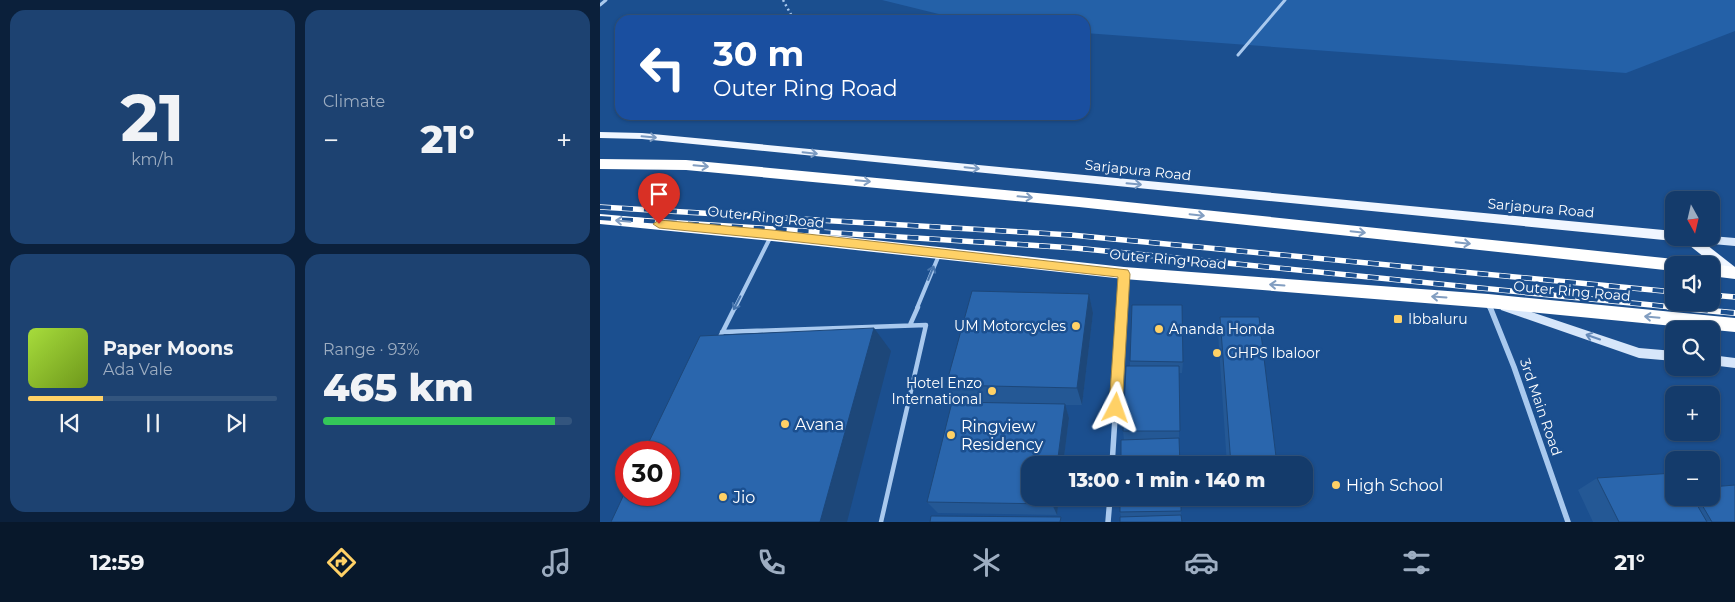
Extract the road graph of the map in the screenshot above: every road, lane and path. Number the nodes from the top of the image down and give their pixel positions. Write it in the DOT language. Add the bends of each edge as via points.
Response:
graph roads {
  1 [pos="606,0"];
  2 [pos="782,0"];
  3 [pos="1285,0"];
  4 [pos="600,5"];
  5 [pos="791,15"];
  6 [pos="1238,55"];
  7 [pos="600,135"];
  8 [pos="600,164"];
  9 [pos="600,219"];
  10 [pos="772,234"];
  11 [pos="1665,235"];
  12 [pos="1720,241"];
  13 [pos="1735,242"];
  14 [pos="1699,246"];
  15 [pos="940,253"];
  16 [pos="1665,264"];
  17 [pos="1720,271"];
  18 [pos="1734,272"];
  19 [pos="1124,274"];
  20 [pos="1488,301"];
  21 [pos="910,325"];
  22 [pos="1735,325"];
  23 [pos="722,332"];
  24 [pos="718,341"];
  25 [pos="1665,355"];
  26 [pos="1720,361"];
  27 [pos="1735,362"];
  28 [pos="1113,456"];
  29 [pos="1109,506"];
  30 [pos="881,522"];
  31 [pos="1108,522"];
  32 [pos="1568,522"];
  1 -- 4 [label="lane"];
  2 -- 5 [label="path"];
  3 -- 6 [label="lane"];
  7 -- 11 [label="main road, Sarjapura Road, one-way" via="642,136"];
  8 -- 16 [label="highway, one-way" via="686,165 1079,202"];
  10 -- 9 [label="highway, Outer Ring Road, one-way"];
  10 -- 15 [label="highway, Outer Ring Road"];
  10 -- 23 [label="lane, one-way"];
  12 -- 13 [label="street"];
  14 -- 18 [label="main road"];
  15 -- 19 [label="highway, Outer Ring Road"];
  21 -- 15 [label="lane, one-way"];
  17 -- 18 [label="highway"];
  20 -- 19 [label="highway, Outer Ring Road, one-way"];
  19 -- 28 [label="street"];
  22 -- 20 [label="highway, Outer Ring Road, one-way"];
  25 -- 20 [label="street, one-way" via="1639,353"];
  20 -- 32 [label="street, 3rd Main Road"];
  21 -- 23 [label="lane"];
  21 -- 30 [label="lane" via="926,325"];
  23 -- 24 [label="lane"];
  26 -- 27 [label="street"];
  29 -- 31 [label="street"];
}
